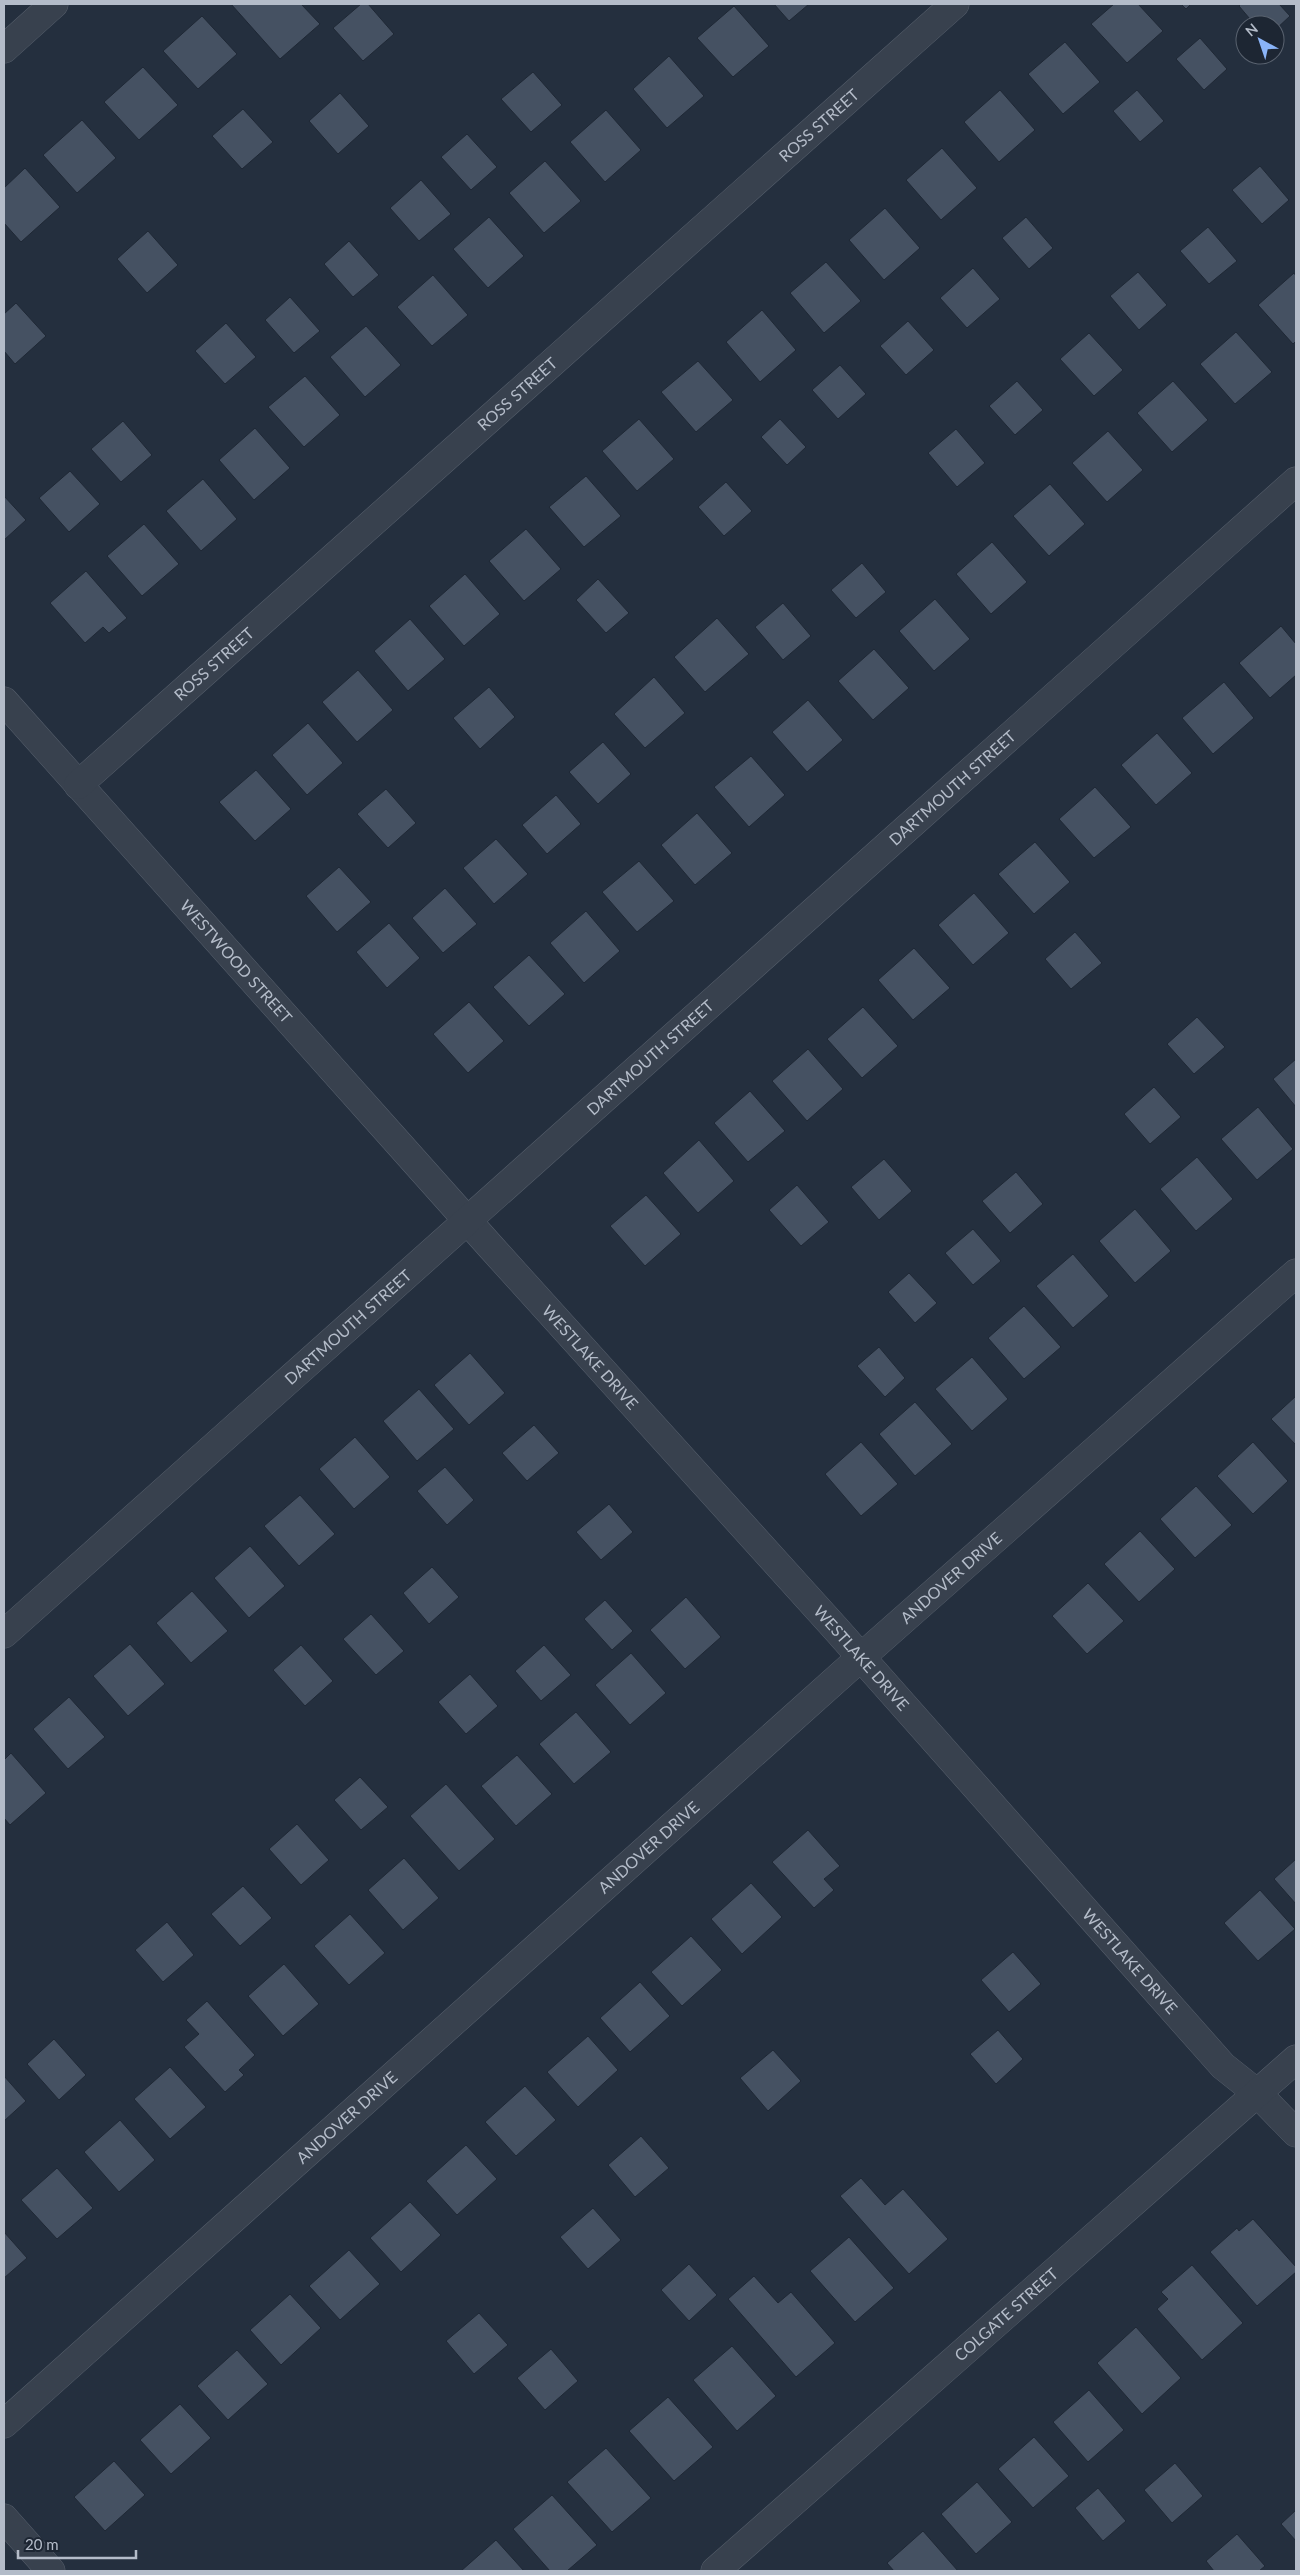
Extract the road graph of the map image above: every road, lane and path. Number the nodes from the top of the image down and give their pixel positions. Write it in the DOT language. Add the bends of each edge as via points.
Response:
graph roads {
  1 [pos="54,4"];
  2 [pos="955,4"];
  3 [pos="4,49"];
  4 [pos="1296,481"];
  5 [pos="4,701"];
  6 [pos="78,785"];
  7 [pos="469,1221"];
  8 [pos="1296,1273"];
  9 [pos="4,1634"];
  10 [pos="860,1658"];
  11 [pos="1296,2059"];
  12 [pos="1257,2093"];
  13 [pos="1296,2133"];
  14 [pos="4,2424"];
  15 [pos="4,2518"];
  16 [pos="51,2571"];
  17 [pos="715,2571"];
  1 -- 3 [label="street"];
  2 -- 6 [label="street, ROSS STREET"];
  4 -- 7 [label="street, DARTMOUTH STREET"];
  5 -- 6 [label="street, WESTWOOD STREET"];
  6 -- 7 [label="street, WESTWOOD STREET"];
  7 -- 9 [label="street, DARTMOUTH STREET"];
  7 -- 10 [label="street, WESTLAKE DRIVE"];
  8 -- 10 [label="street, ANDOVER DRIVE"];
  10 -- 12 [label="street, WESTLAKE DRIVE" via="1224,2066"];
  10 -- 14 [label="street, ANDOVER DRIVE"];
  11 -- 12 [label="street, COLGATE STREET"];
  12 -- 13 [label="street, WESTLAKE DRIVE"];
  12 -- 17 [label="street, COLGATE STREET"];
  15 -- 16 [label="street"];
}
